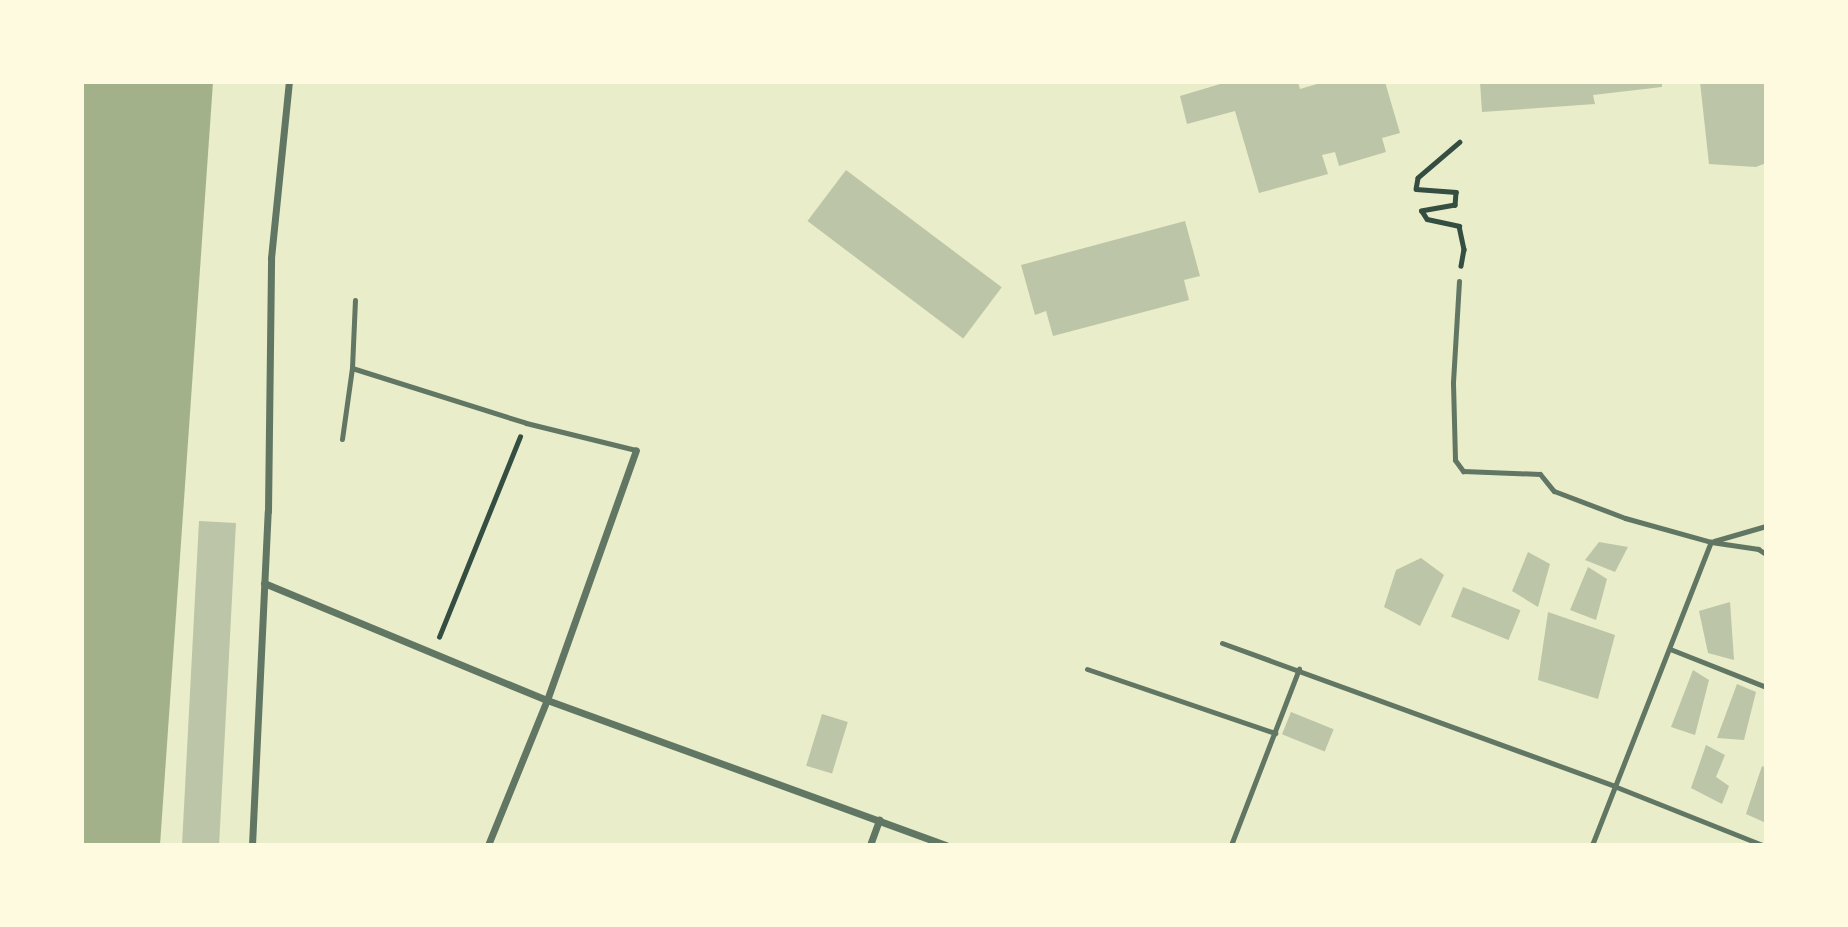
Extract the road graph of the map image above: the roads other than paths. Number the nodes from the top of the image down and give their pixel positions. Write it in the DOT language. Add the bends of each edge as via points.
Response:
graph roads {
  1 [pos="289,82"];
  2 [pos="1459,281"];
  3 [pos="355,300"];
  4 [pos="352,368"];
  5 [pos="342,439"];
  6 [pos="636,450"];
  7 [pos="1766,526"];
  8 [pos="1711,542"];
  9 [pos="1766,554"];
  10 [pos="264,583"];
  11 [pos="1222,643"];
  12 [pos="1670,649"];
  13 [pos="1087,668"];
  14 [pos="1299,669"];
  15 [pos="1766,687"];
  16 [pos="547,700"];
  17 [pos="1275,733"];
  18 [pos="1614,786"];
  19 [pos="879,820"];
  20 [pos="252,845"];
  21 [pos="488,845"];
  22 [pos="870,845"];
  23 [pos="946,845"];
  24 [pos="1231,845"];
  25 [pos="1592,845"];
  26 [pos="1762,845"];
  1 -- 10 [label="street" via="271,258"];
  2 -- 8 [label="lane" via="1453,383 1455,460 1462,471 1541,474 1554,491 1625,518"];
  3 -- 4 [label="lane"];
  4 -- 5 [label="lane"];
  4 -- 6 [label="lane" via="526,423"];
  6 -- 16 [label="street"];
  7 -- 8 [label="lane"];
  8 -- 9 [label="lane"];
  8 -- 12 [label="lane"];
  10 -- 16 [label="street"];
  10 -- 20 [label="street"];
  11 -- 14 [label="lane"];
  12 -- 15 [label="lane"];
  12 -- 18 [label="lane"];
  13 -- 17 [label="lane"];
  14 -- 17 [label="lane"];
  14 -- 18 [label="lane"];
  16 -- 19 [label="street"];
  16 -- 21 [label="street"];
  17 -- 24 [label="lane"];
  18 -- 25 [label="lane"];
  18 -- 26 [label="lane"];
  19 -- 22 [label="street"];
  19 -- 23 [label="street"];
}
